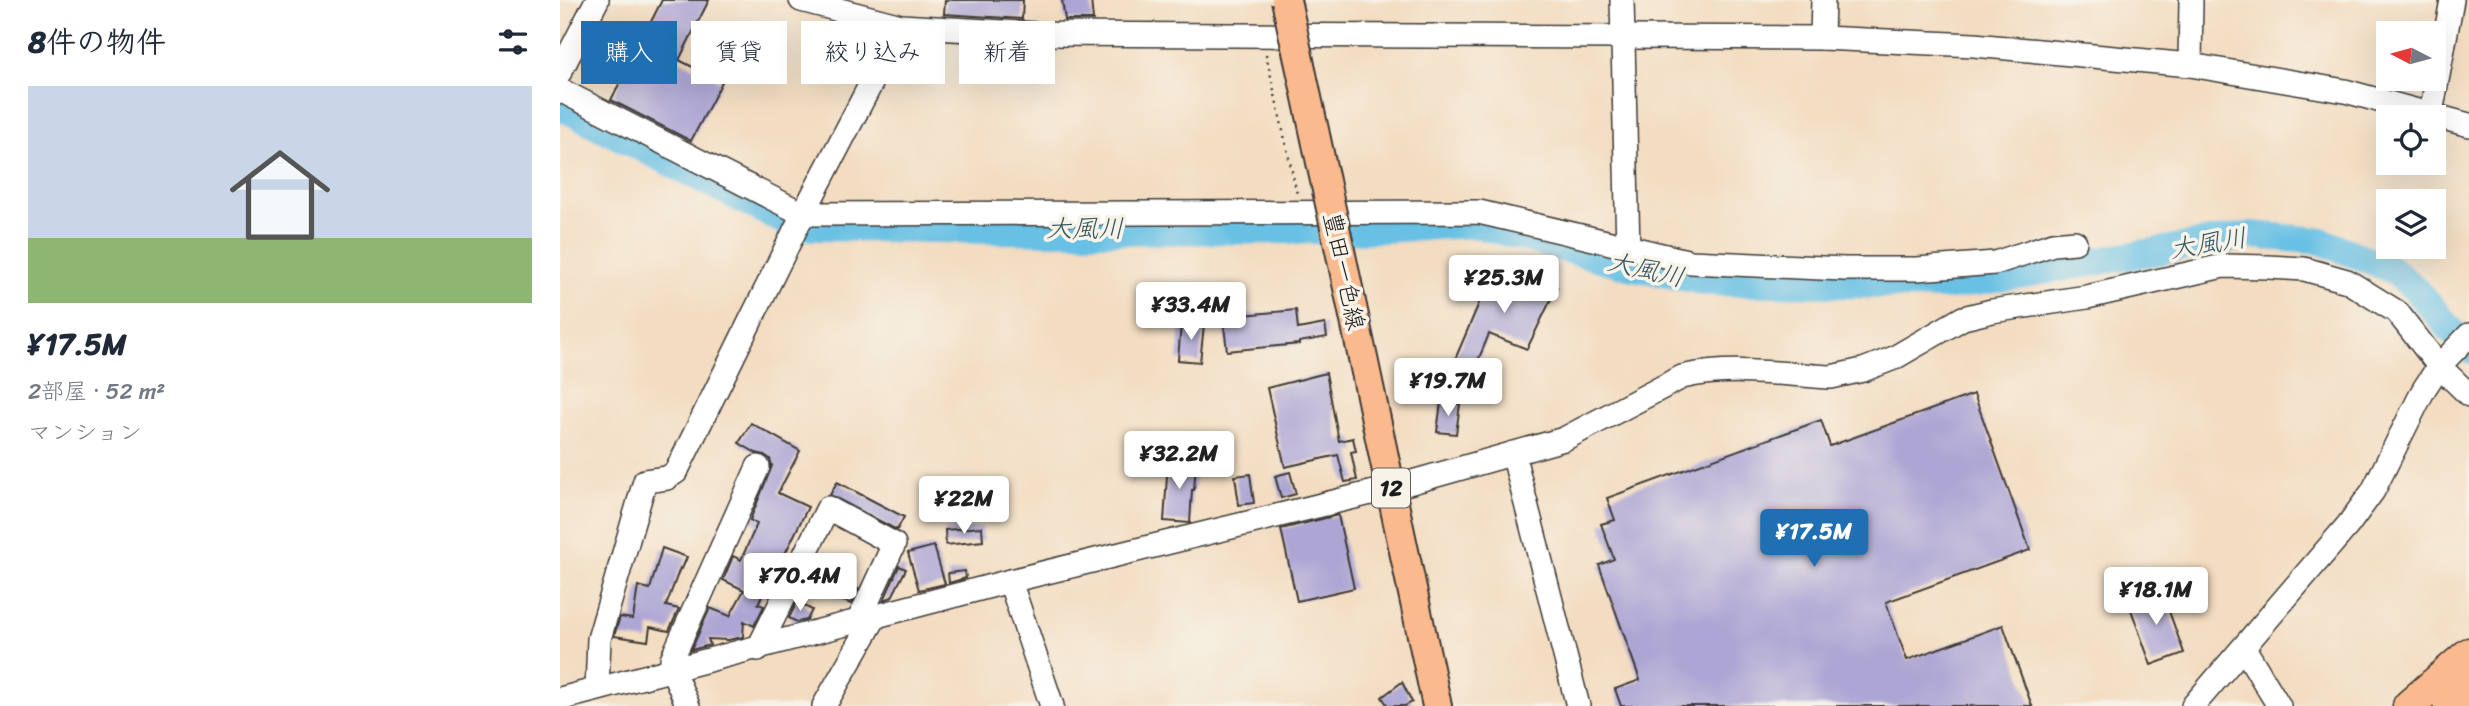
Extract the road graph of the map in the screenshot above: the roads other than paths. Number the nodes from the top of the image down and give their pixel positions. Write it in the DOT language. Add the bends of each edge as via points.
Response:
graph roads {
  1 [pos="597,0"];
  2 [pos="801,0"];
  3 [pos="1286,0"];
  4 [pos="1622,0"];
  5 [pos="1823,0"];
  6 [pos="2190,0"];
  7 [pos="2452,0"];
  8 [pos="882,21"];
  9 [pos="945,29"];
  10 [pos="1624,38"];
  11 [pos="1822,38"];
  12 [pos="2190,65"];
  13 [pos="560,72"];
  14 [pos="871,84"];
  15 [pos="560,90"];
  16 [pos="2400,105"];
  17 [pos="2432,105"];
  18 [pos="2446,118"];
  19 [pos="2469,125"];
  20 [pos="803,214"];
  21 [pos="2075,242"];
  22 [pos="1628,249"];
  23 [pos="2469,335"];
  24 [pos="2439,366"];
  25 [pos="2469,395"];
  26 [pos="1513,453"];
  27 [pos="758,467"];
  28 [pos="1391,488"];
  29 [pos="1010,582"];
  30 [pos="866,620"];
  31 [pos="2244,648"];
  32 [pos="758,649"];
  33 [pos="2469,654"];
  34 [pos="672,669"];
  35 [pos="597,689"];
  36 [pos="2469,690"];
  37 [pos="560,699"];
  38 [pos="688,706"];
  39 [pos="824,706"];
  40 [pos="1052,706"];
  41 [pos="1437,706"];
  42 [pos="1578,706"];
  43 [pos="2193,706"];
  44 [pos="2279,706"];
  45 [pos="2410,706"];
  46 [pos="2450,706"];
  1 -- 13 [label="street"];
  2 -- 8 [label="street"];
  3 -- 28 [label="main road, 豊田一色線 / 12, bridge"];
  4 -- 10 [label="street"];
  5 -- 11 [label="street"];
  6 -- 12 [label="street"];
  7 -- 17 [label="street"];
  9 -- 10 [label="street" via="1037,34"];
  10 -- 11 [label="street"];
  10 -- 22 [label="street"];
  11 -- 12 [label="street" via="1974,45"];
  12 -- 16 [label="street"];
  14 -- 20 [label="street"];
  15 -- 20 [label="street"];
  18 -- 19 [label="street"];
  20 -- 22 [label="street" via="1479,212"];
  20 -- 35 [label="street" via="676,471 667,478 645,481 599,639"];
  21 -- 22 [label="street" via="2053,244 1995,263 1917,270 1691,262"];
  23 -- 24 [label="street"];
  24 -- 25 [label="street"];
  24 -- 26 [label="street" via="2397,312 2347,281 2304,269 2223,266 2087,297 1963,318 1894,358 1847,374 1727,371 1682,377 1564,439"];
  24 -- 31 [label="street" via="2373,491"];
  26 -- 28 [label="street"];
  26 -- 42 [label="street"];
  27 -- 34 [label="street" via="672,659"];
  28 -- 29 [label="street"];
  28 -- 41 [label="main road, 豊田一色線 / 12"];
  29 -- 30 [label="street"];
  29 -- 40 [label="street"];
  30 -- 32 [label="street"];
  30 -- 32 [label="street" via="894,544 828,508"];
  30 -- 39 [label="street"];
  31 -- 43 [label="street"];
  31 -- 44 [label="street"];
  32 -- 34 [label="street"];
  33 -- 45 [label="highway"];
  34 -- 35 [label="street"];
  34 -- 38 [label="street"];
  35 -- 37 [label="street"];
  36 -- 46 [label="highway"];
}
